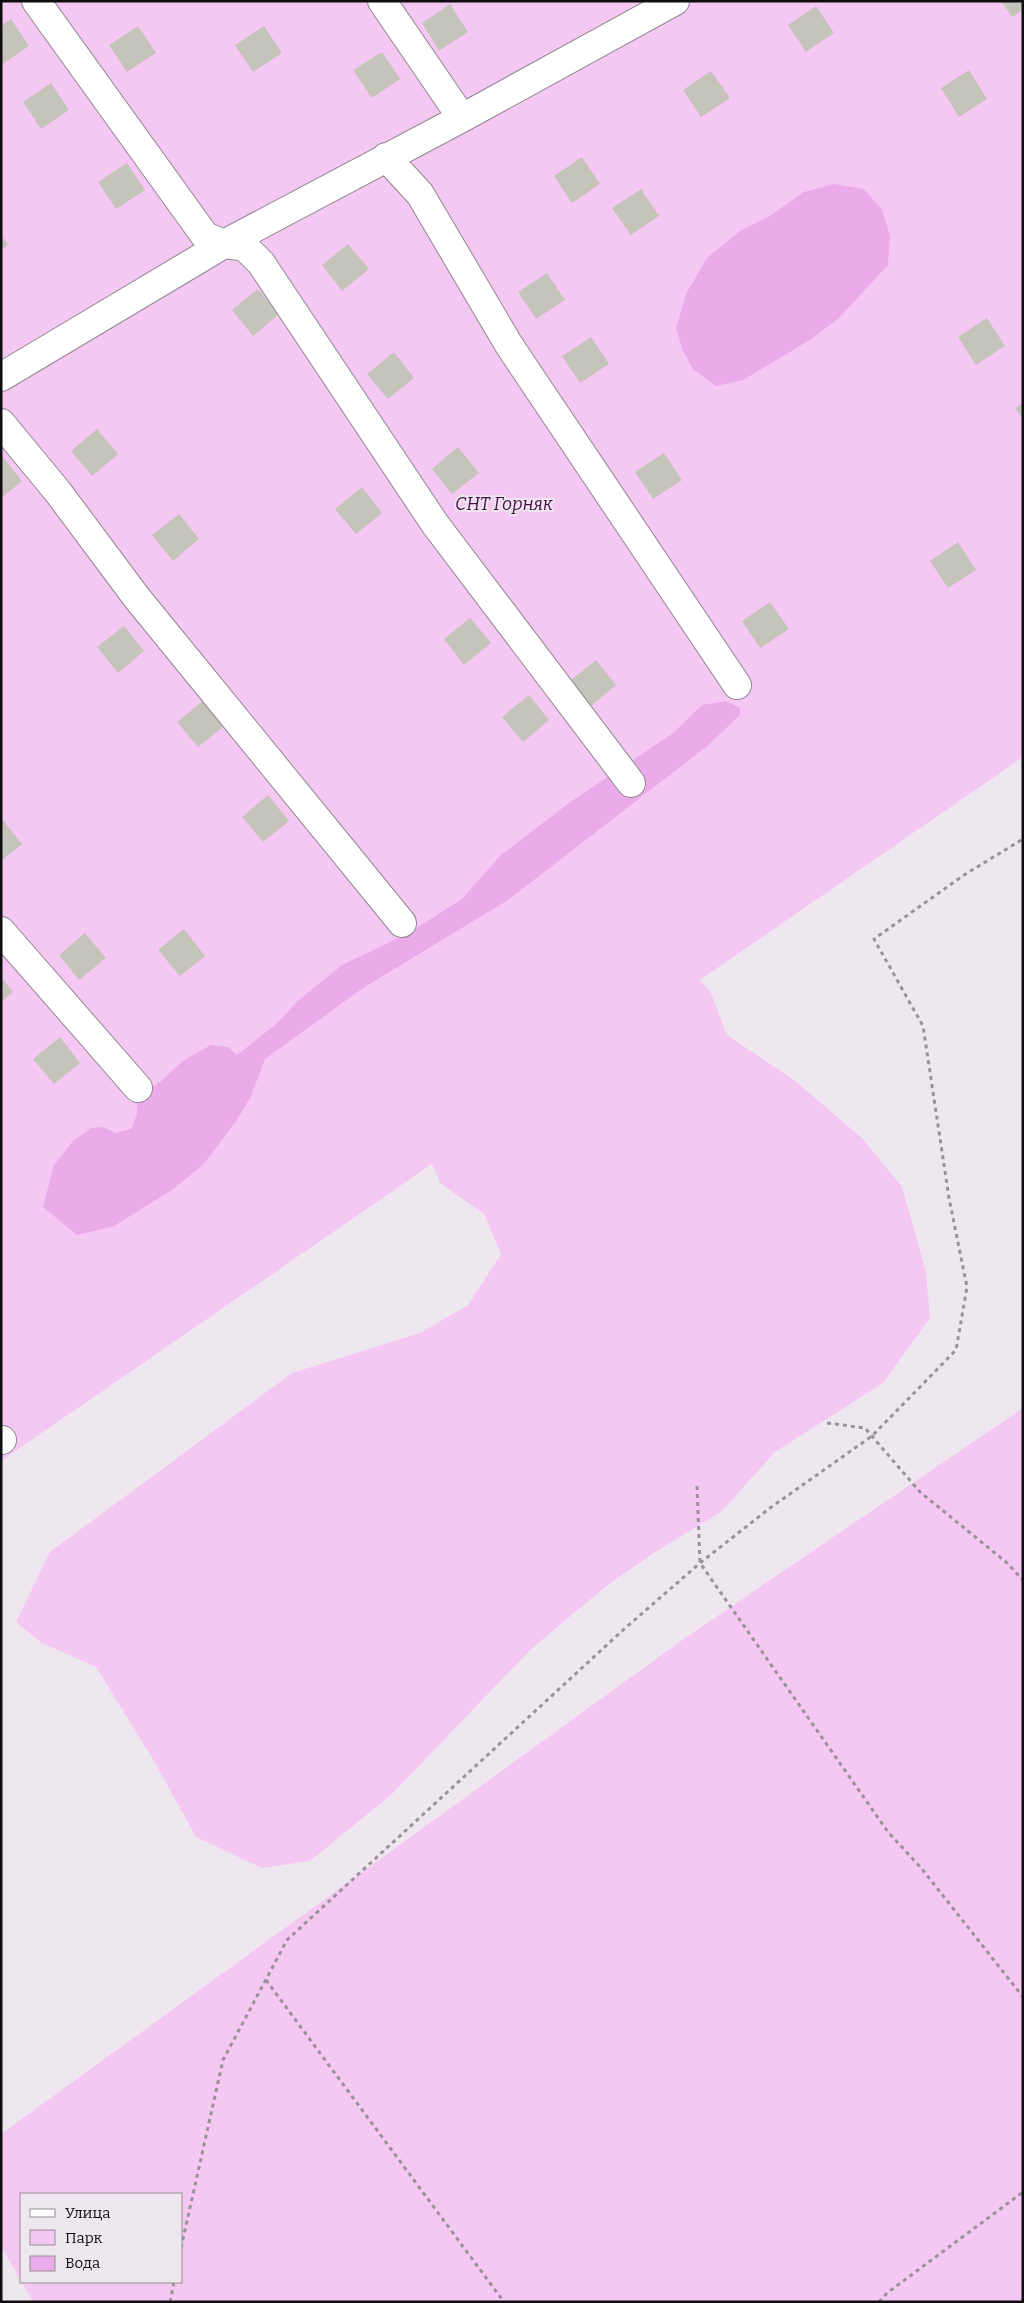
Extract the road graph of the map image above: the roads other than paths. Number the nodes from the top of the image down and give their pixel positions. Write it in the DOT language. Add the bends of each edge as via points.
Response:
graph roads {
  1 [pos="36,1"];
  2 [pos="382,1"];
  3 [pos="675,1"];
  4 [pos="462,118"];
  5 [pos="386,157"];
  6 [pos="224,244"];
  7 [pos="1,377"];
  8 [pos="1,423"];
  9 [pos="737,685"];
  10 [pos="631,783"];
  11 [pos="402,923"];
  12 [pos="1,930"];
  13 [pos="138,1088"];
  1 -- 6 [label="street" via="191,219 205,236"];
  2 -- 4 [label="street"];
  3 -- 4 [label="street"];
  4 -- 5 [label="street"];
  5 -- 6 [label="street"];
  5 -- 9 [label="street" via="420,194 509,345"];
  6 -- 7 [label="street"];
  6 -- 10 [label="street" via="244,247 261,263 435,524"];
  8 -- 11 [label="street" via="58,492 137,598"];
  12 -- 13 [label="street"];
}
